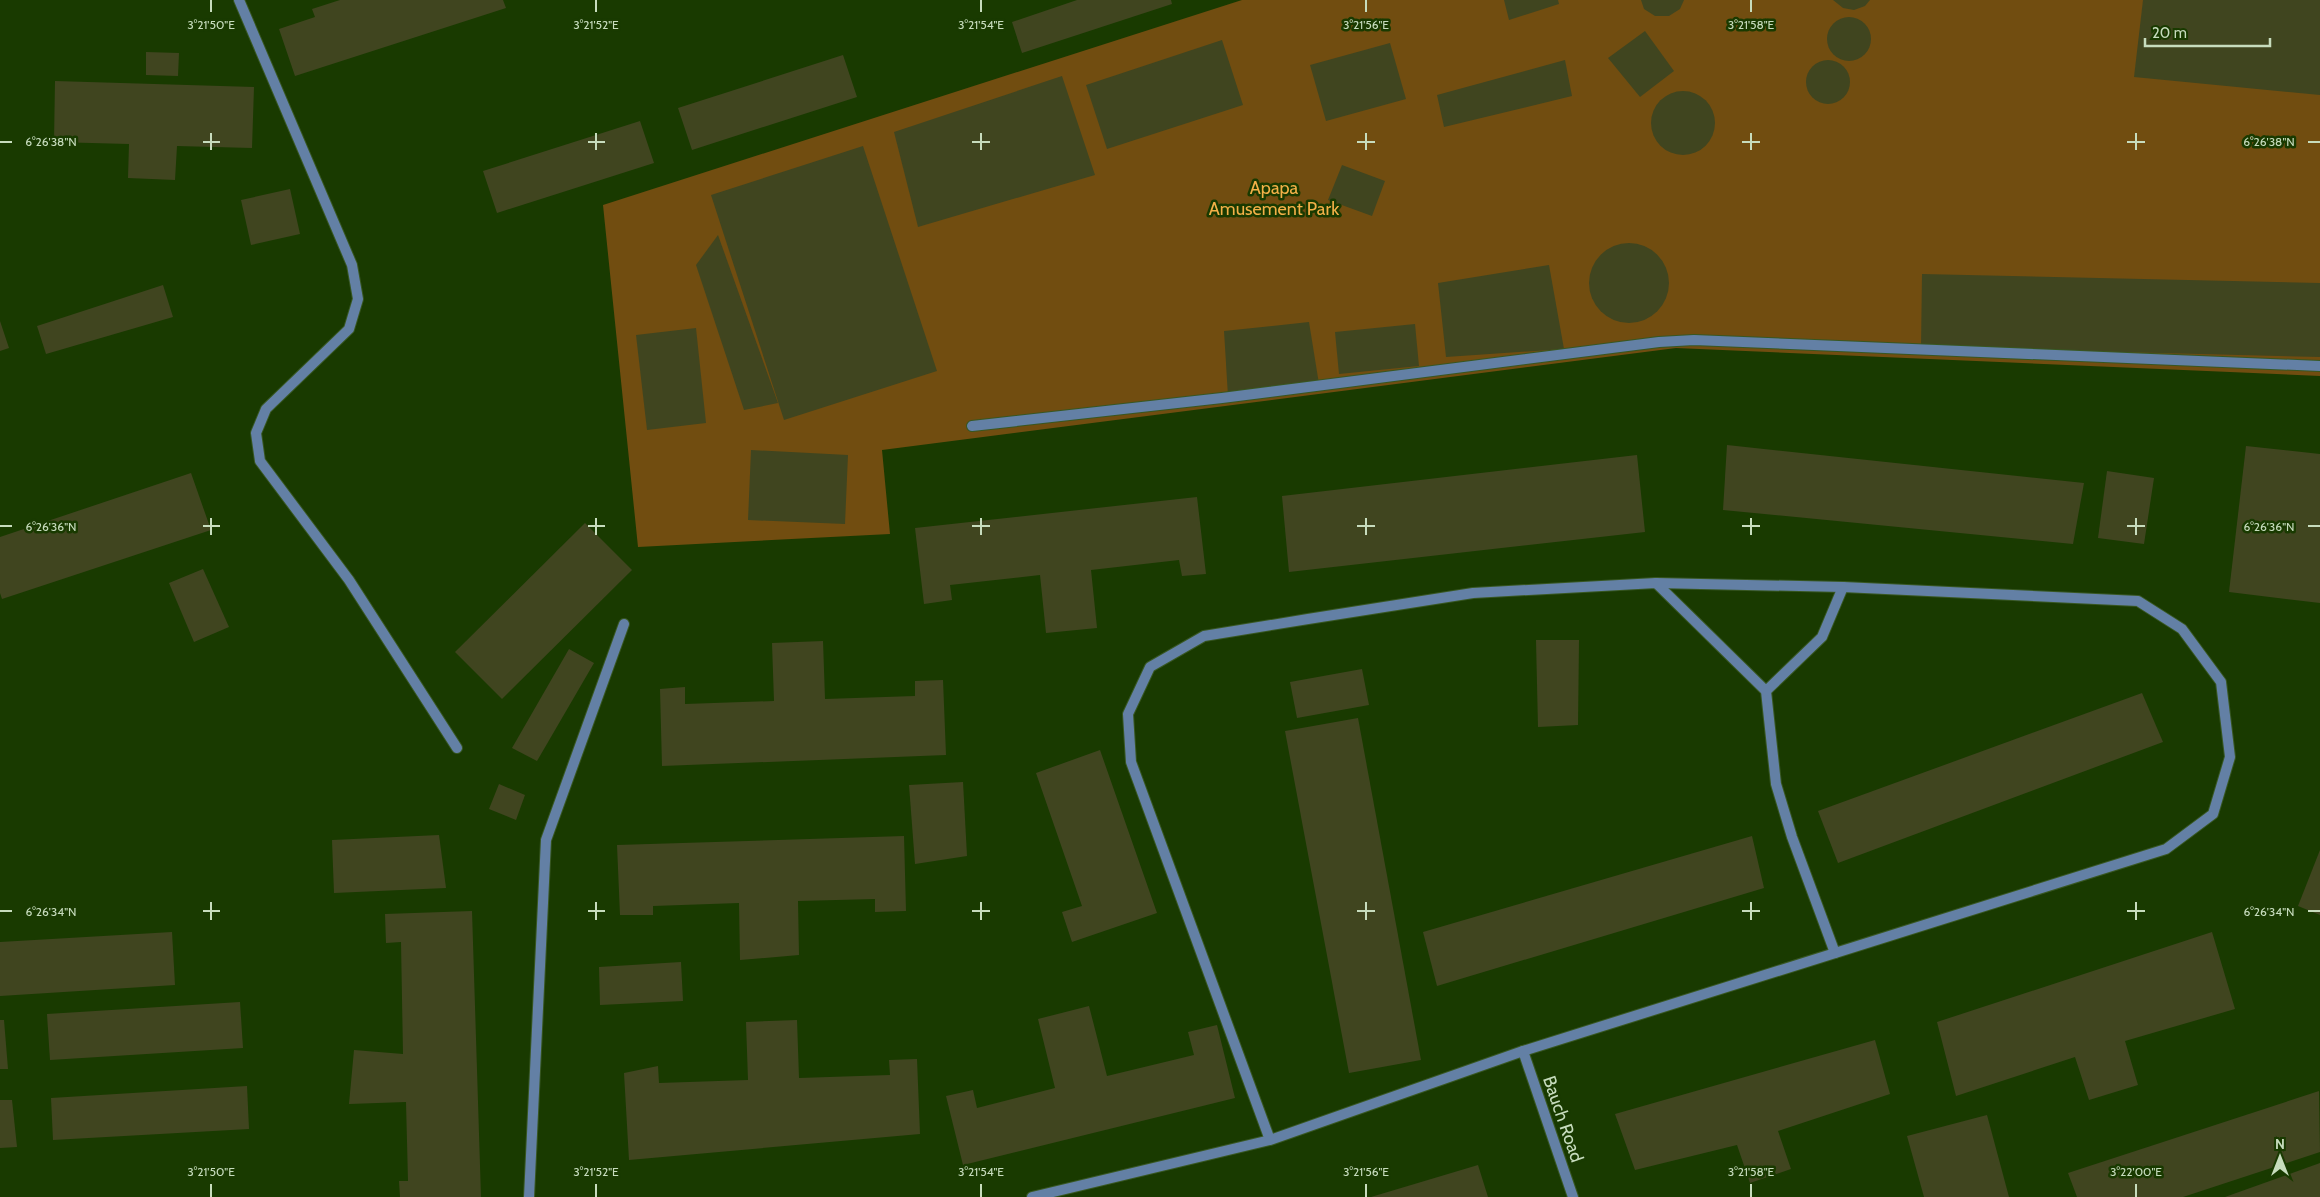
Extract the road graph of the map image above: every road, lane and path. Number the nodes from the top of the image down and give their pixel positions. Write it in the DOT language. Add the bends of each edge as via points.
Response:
graph roads {
  1 [pos="239,0"];
  2 [pos="2320,366"];
  3 [pos="972,426"];
  4 [pos="1656,583"];
  5 [pos="1843,587"];
  6 [pos="624,624"];
  7 [pos="1766,691"];
  8 [pos="457,748"];
  9 [pos="1835,953"];
  10 [pos="1523,1051"];
  11 [pos="1270,1140"];
  12 [pos="529,1197"];
  13 [pos="1032,1197"];
  14 [pos="1573,1197"];
  1 -- 8 [label="street" via="352,266 358,299 349,329 266,409 256,433 260,462 349,580"];
  2 -- 3 [label="street" via="1694,340"];
  4 -- 5 [label="street"];
  4 -- 7 [label="street"];
  4 -- 11 [label="street" via="1473,593 1214,634 1204,636 1150,667 1128,714 1131,762"];
  5 -- 7 [label="street" via="1822,638"];
  5 -- 9 [label="street" via="2138,601 2182,629 2221,682 2230,757 2213,814 2166,849"];
  6 -- 12 [label="street" via="546,840"];
  7 -- 9 [label="street" via="1776,784"];
  9 -- 10 [label="street"];
  10 -- 11 [label="street"];
  10 -- 14 [label="street, Bauch Road"];
  11 -- 13 [label="street"];
}
